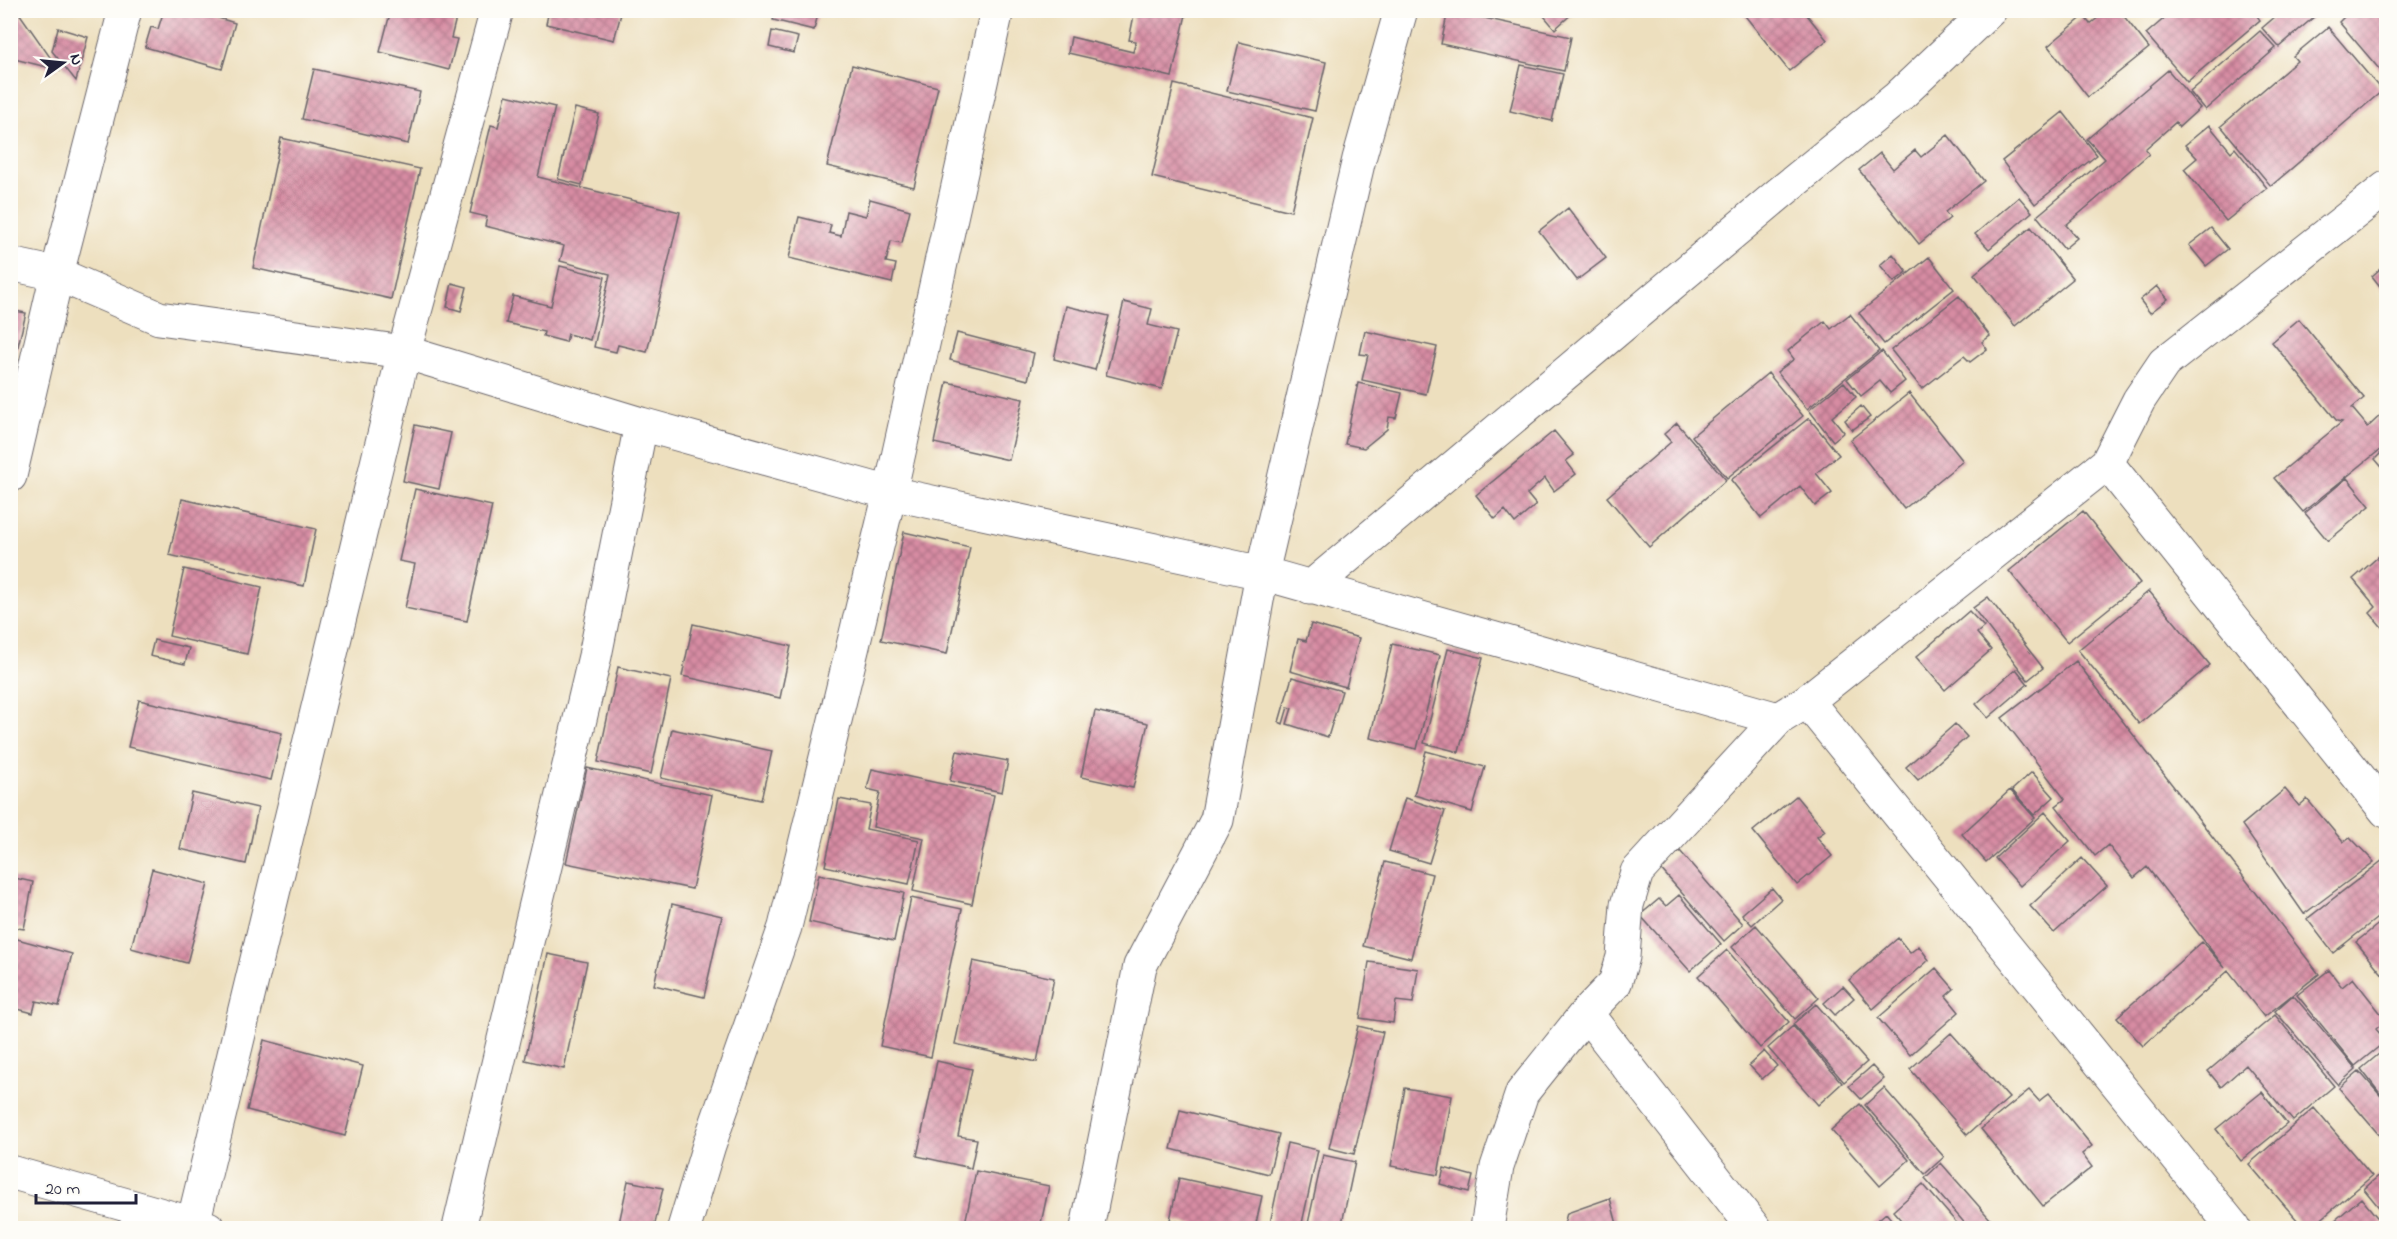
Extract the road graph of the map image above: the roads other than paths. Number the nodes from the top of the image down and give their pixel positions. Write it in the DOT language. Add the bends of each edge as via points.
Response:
graph roads {
  1 [pos="124,10"];
  2 [pos="497,10"];
  3 [pos="997,10"];
  4 [pos="1401,10"];
  5 [pos="1990,10"];
  6 [pos="2386,188"];
  7 [pos="10,264"];
  8 [pos="57,274"];
  9 [pos="404,352"];
  10 [pos="641,424"];
  11 [pos="2107,463"];
  12 [pos="10,476"];
  13 [pos="890,493"];
  14 [pos="1262,573"];
  15 [pos="1310,588"];
  16 [pos="1807,701"];
  17 [pos="1778,719"];
  18 [pos="2382,793"];
  19 [pos="1586,1013"];
  20 [pos="10,1172"];
  21 [pos="198,1227"];
  22 [pos="459,1228"];
  23 [pos="684,1228"];
  24 [pos="1087,1228"];
  25 [pos="1487,1228"];
  26 [pos="1754,1228"];
  27 [pos="2234,1228"];
  1 -- 8 [label="street"];
  2 -- 9 [label="street"];
  3 -- 13 [label="street"];
  4 -- 14 [label="street" via="1359,159"];
  5 -- 15 [label="street" via="1898,97"];
  6 -- 11 [label="street" via="2164,363 2139,400"];
  7 -- 8 [label="street"];
  8 -- 9 [label="street" via="159,318"];
  8 -- 12 [label="street"];
  9 -- 10 [label="street"];
  9 -- 21 [label="street"];
  10 -- 13 [label="street"];
  10 -- 22 [label="street" via="595,656"];
  11 -- 16 [label="street"];
  11 -- 18 [label="street"];
  13 -- 14 [label="street"];
  13 -- 23 [label="street" via="785,927"];
  14 -- 15 [label="street"];
  14 -- 24 [label="street" via="1217,820 1140,966"];
  15 -- 17 [label="street"];
  16 -- 17 [label="street"];
  16 -- 27 [label="street"];
  17 -- 19 [label="street" via="1637,873 1627,905 1623,957 1615,983"];
  19 -- 25 [label="street" via="1522,1093 1497,1167"];
  19 -- 26 [label="street"];
  20 -- 21 [label="street"];
}
